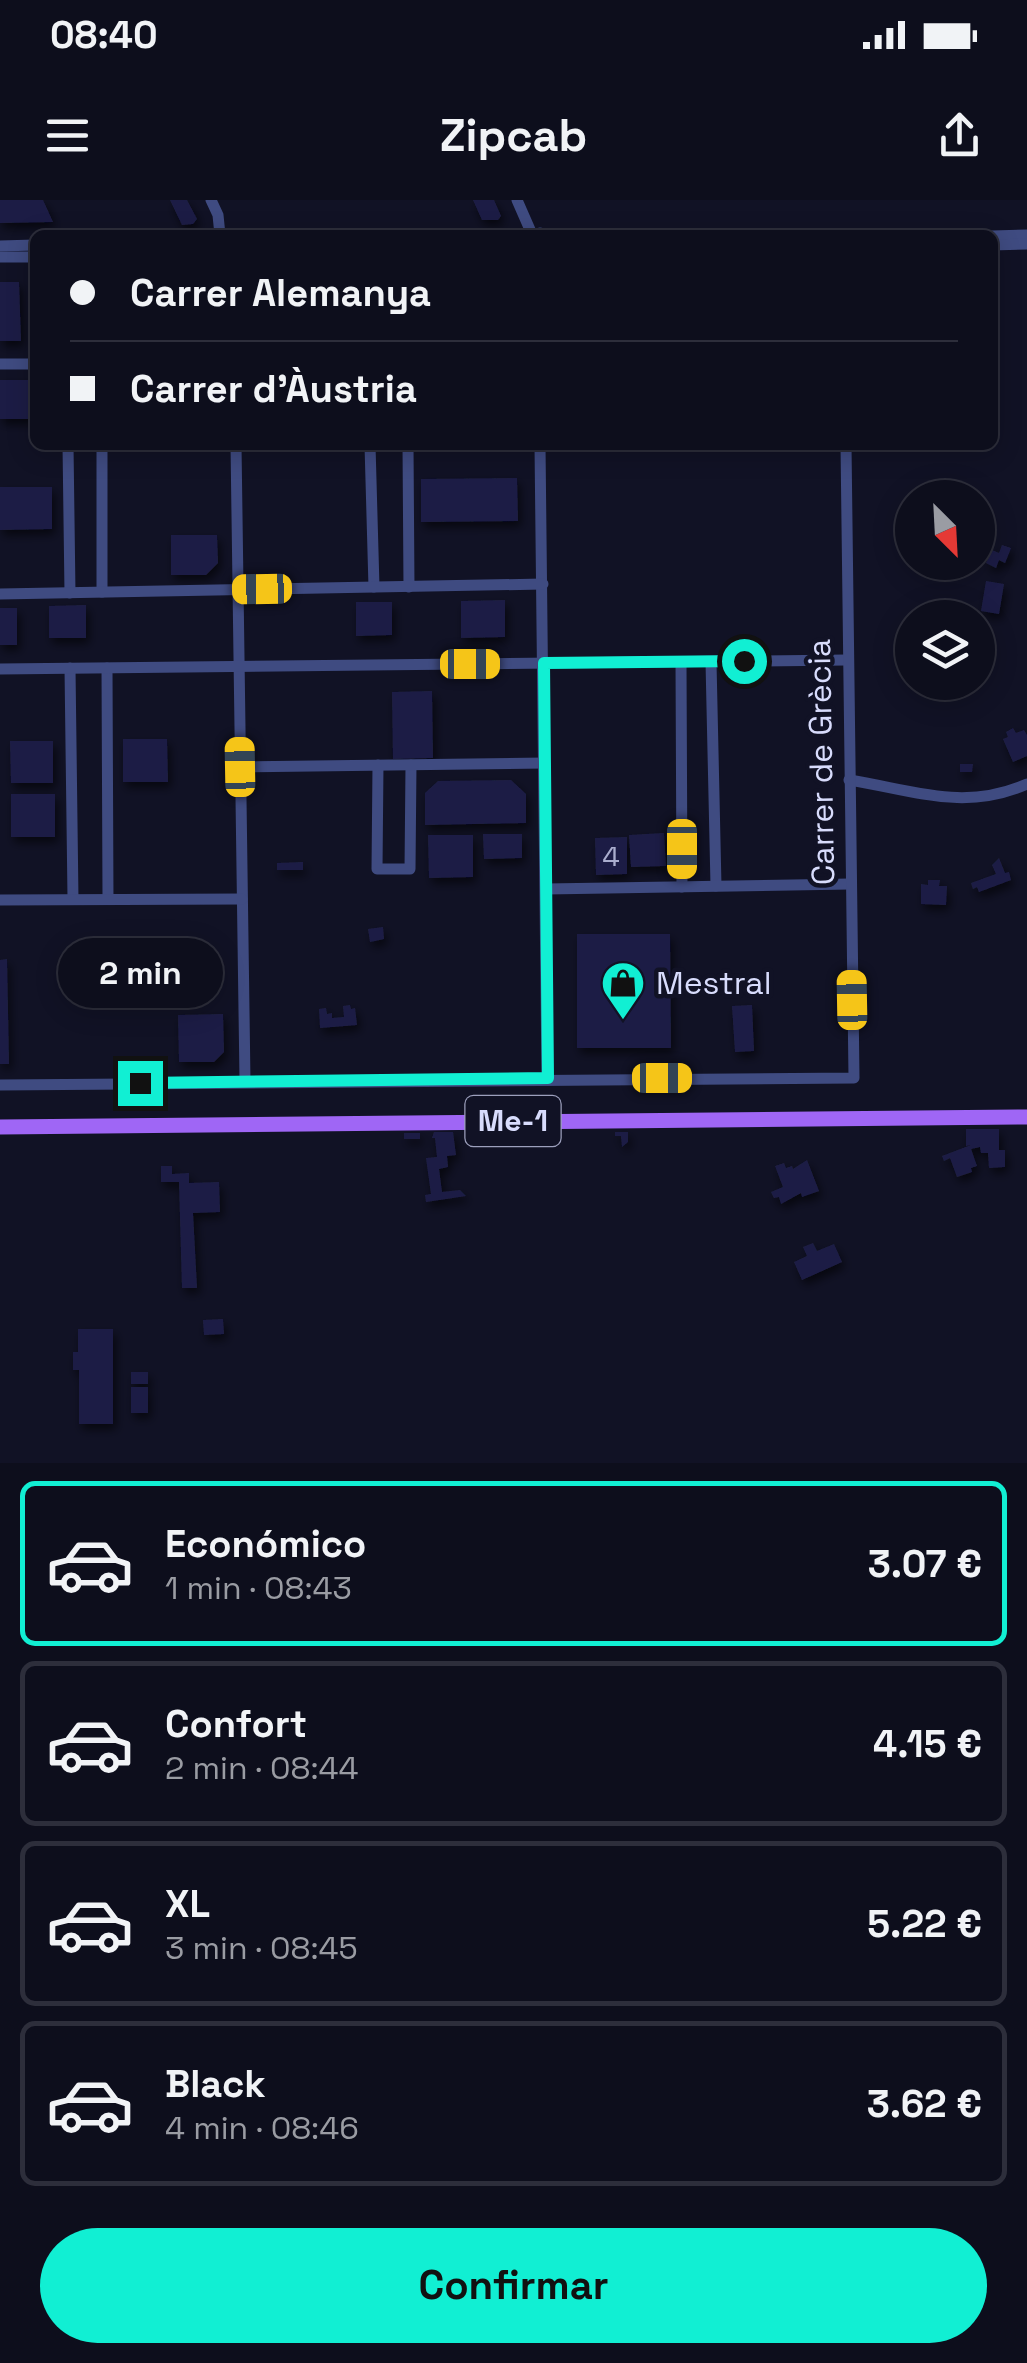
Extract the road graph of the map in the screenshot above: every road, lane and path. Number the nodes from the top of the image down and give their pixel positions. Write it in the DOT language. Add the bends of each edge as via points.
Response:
graph roads {
  1 [pos="211,200"];
  2 [pos="517,200"];
  3 [pos="220,230"];
  4 [pos="535,230"];
  5 [pos="1027,235"];
  6 [pos="998,236"];
  7 [pos="1027,244"];
  8 [pos="30,245"];
  9 [pos="998,245"];
  10 [pos="0,246"];
  11 [pos="30,257"];
  12 [pos="0,258"];
  13 [pos="0,364"];
  14 [pos="30,364"];
  15 [pos="68,450"];
  16 [pos="102,450"];
  17 [pos="236,450"];
  18 [pos="370,450"];
  19 [pos="408,450"];
  20 [pos="540,450"];
  21 [pos="846,450"];
  22 [pos="543,584"];
  23 [pos="409,586"];
  24 [pos="374,587"];
  25 [pos="237,590"];
  26 [pos="102,592"];
  27 [pos="70,593"];
  28 [pos="0,594"];
  29 [pos="846,660"];
  30 [pos="681,662"];
  31 [pos="711,662"];
  32 [pos="544,663"];
  33 [pos="238,666"];
  34 [pos="0,668"];
  35 [pos="70,668"];
  36 [pos="107,668"];
  37 [pos="545,763"];
  38 [pos="411,764"];
  39 [pos="378,765"];
  40 [pos="240,767"];
  41 [pos="850,780"];
  42 [pos="1027,784"];
  43 [pos="850,884"];
  44 [pos="716,886"];
  45 [pos="682,887"];
  46 [pos="546,889"];
  47 [pos="242,898"];
  48 [pos="73,899"];
  49 [pos="108,899"];
  50 [pos="0,900"];
  51 [pos="548,1078"];
  52 [pos="245,1081"];
  53 [pos="0,1085"];
  54 [pos="1027,1117"];
  55 [pos="0,1128"];
  1 -- 3 [label="street"];
  2 -- 4 [label="street"];
  5 -- 6 [label="street"];
  7 -- 9 [label="street"];
  8 -- 10 [label="street"];
  11 -- 12 [label="street"];
  13 -- 14 [label="street"];
  15 -- 27 [label="street"];
  16 -- 26 [label="street"];
  17 -- 25 [label="street"];
  18 -- 24 [label="street"];
  19 -- 23 [label="street"];
  20 -- 22 [label="street"];
  21 -- 29 [label="street, Carrer de Grècia"];
  22 -- 23 [label="street"];
  22 -- 32 [label="street"];
  23 -- 24 [label="street"];
  24 -- 25 [label="street"];
  25 -- 26 [label="street"];
  25 -- 33 [label="street"];
  26 -- 27 [label="street"];
  27 -- 28 [label="street"];
  29 -- 31 [label="street"];
  29 -- 41 [label="street, Carrer de Grècia"];
  30 -- 31 [label="street"];
  30 -- 32 [label="street"];
  30 -- 45 [label="street"];
  31 -- 44 [label="street"];
  32 -- 33 [label="street"];
  32 -- 37 [label="street"];
  33 -- 36 [label="street"];
  33 -- 40 [label="street"];
  34 -- 35 [label="street"];
  35 -- 36 [label="street"];
  35 -- 48 [label="street"];
  36 -- 49 [label="street"];
  37 -- 38 [label="street"];
  37 -- 46 [label="street"];
  38 -- 39 [label="street"];
  38 -- 39 [label="street" via="410,869 378,868"];
  39 -- 40 [label="street"];
  40 -- 47 [label="street"];
  41 -- 42 [label="street" via="932,798 979,798"];
  41 -- 43 [label="street, Carrer de Grècia"];
  43 -- 44 [label="street"];
  43 -- 51 [label="street, Carrer de Grècia" via="854,1078"];
  44 -- 45 [label="street"];
  45 -- 46 [label="street"];
  46 -- 51 [label="street"];
  47 -- 49 [label="street"];
  47 -- 52 [label="street"];
  48 -- 49 [label="street"];
  48 -- 50 [label="street"];
  51 -- 52 [label="street"];
  52 -- 53 [label="street"];
  54 -- 55 [label="main road, Me-1"];
}
